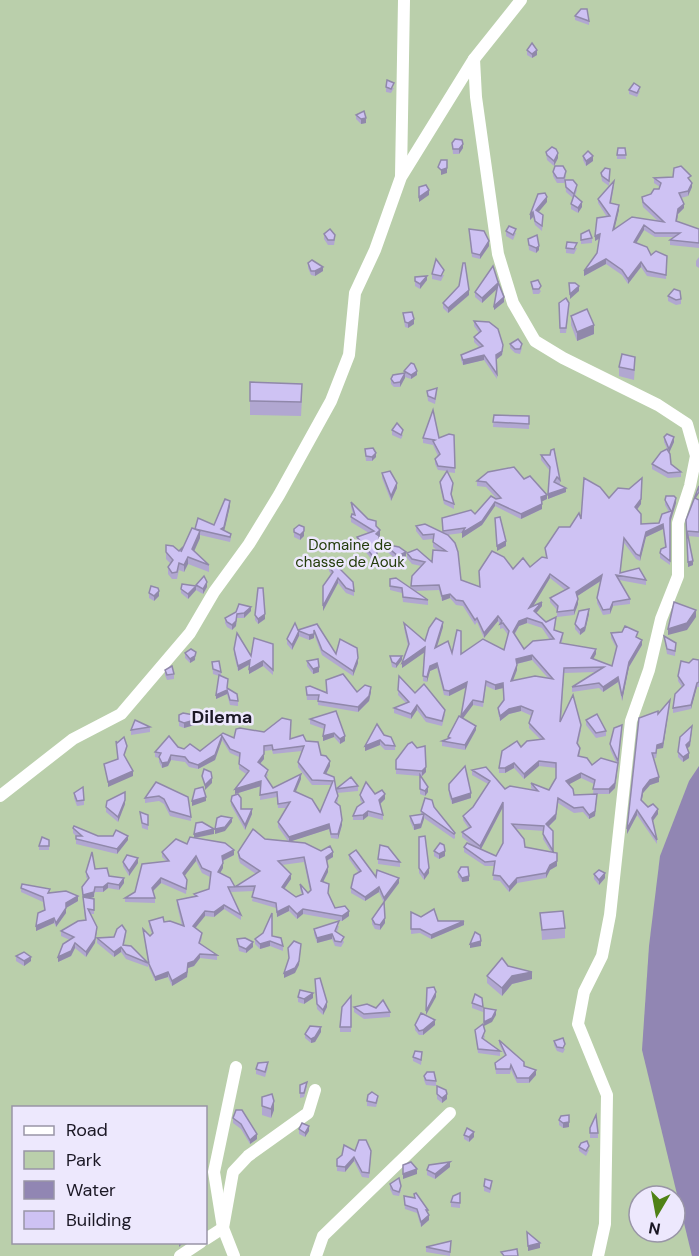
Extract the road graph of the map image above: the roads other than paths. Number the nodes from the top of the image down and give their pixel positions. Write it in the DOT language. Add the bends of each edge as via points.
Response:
graph roads {
  1 [pos="404,0"];
  2 [pos="521,0"];
  3 [pos="474,59"];
  4 [pos="401,177"];
  5 [pos="0,796"];
  6 [pos="236,1067"];
  7 [pos="315,1090"];
  8 [pos="450,1113"];
  9 [pos="223,1228"];
  10 [pos="207,1238"];
  11 [pos="198,1244"];
  12 [pos="180,1256"];
  13 [pos="234,1256"];
  14 [pos="315,1256"];
  15 [pos="598,1256"];
  1 -- 4 [label="street"];
  2 -- 3 [label="street"];
  3 -- 4 [label="street"];
  3 -- 15 [label="street" via="498,254 513,303 535,341 687,424 696,456 678,523 678,576 631,721 610,915 602,956 584,992 578,1024 607,1095 605,1224"];
  4 -- 5 [label="street" via="355,293 349,355 331,401 249,544 190,633 121,714 73,739"];
  6 -- 9 [label="street" via="214,1172"];
  7 -- 9 [label="street" via="308,1113 248,1156 233,1172"];
  8 -- 14 [label="street" via="323,1236"];
  9 -- 10 [label="street"];
  9 -- 13 [label="street"];
  11 -- 12 [label="street"];
}
